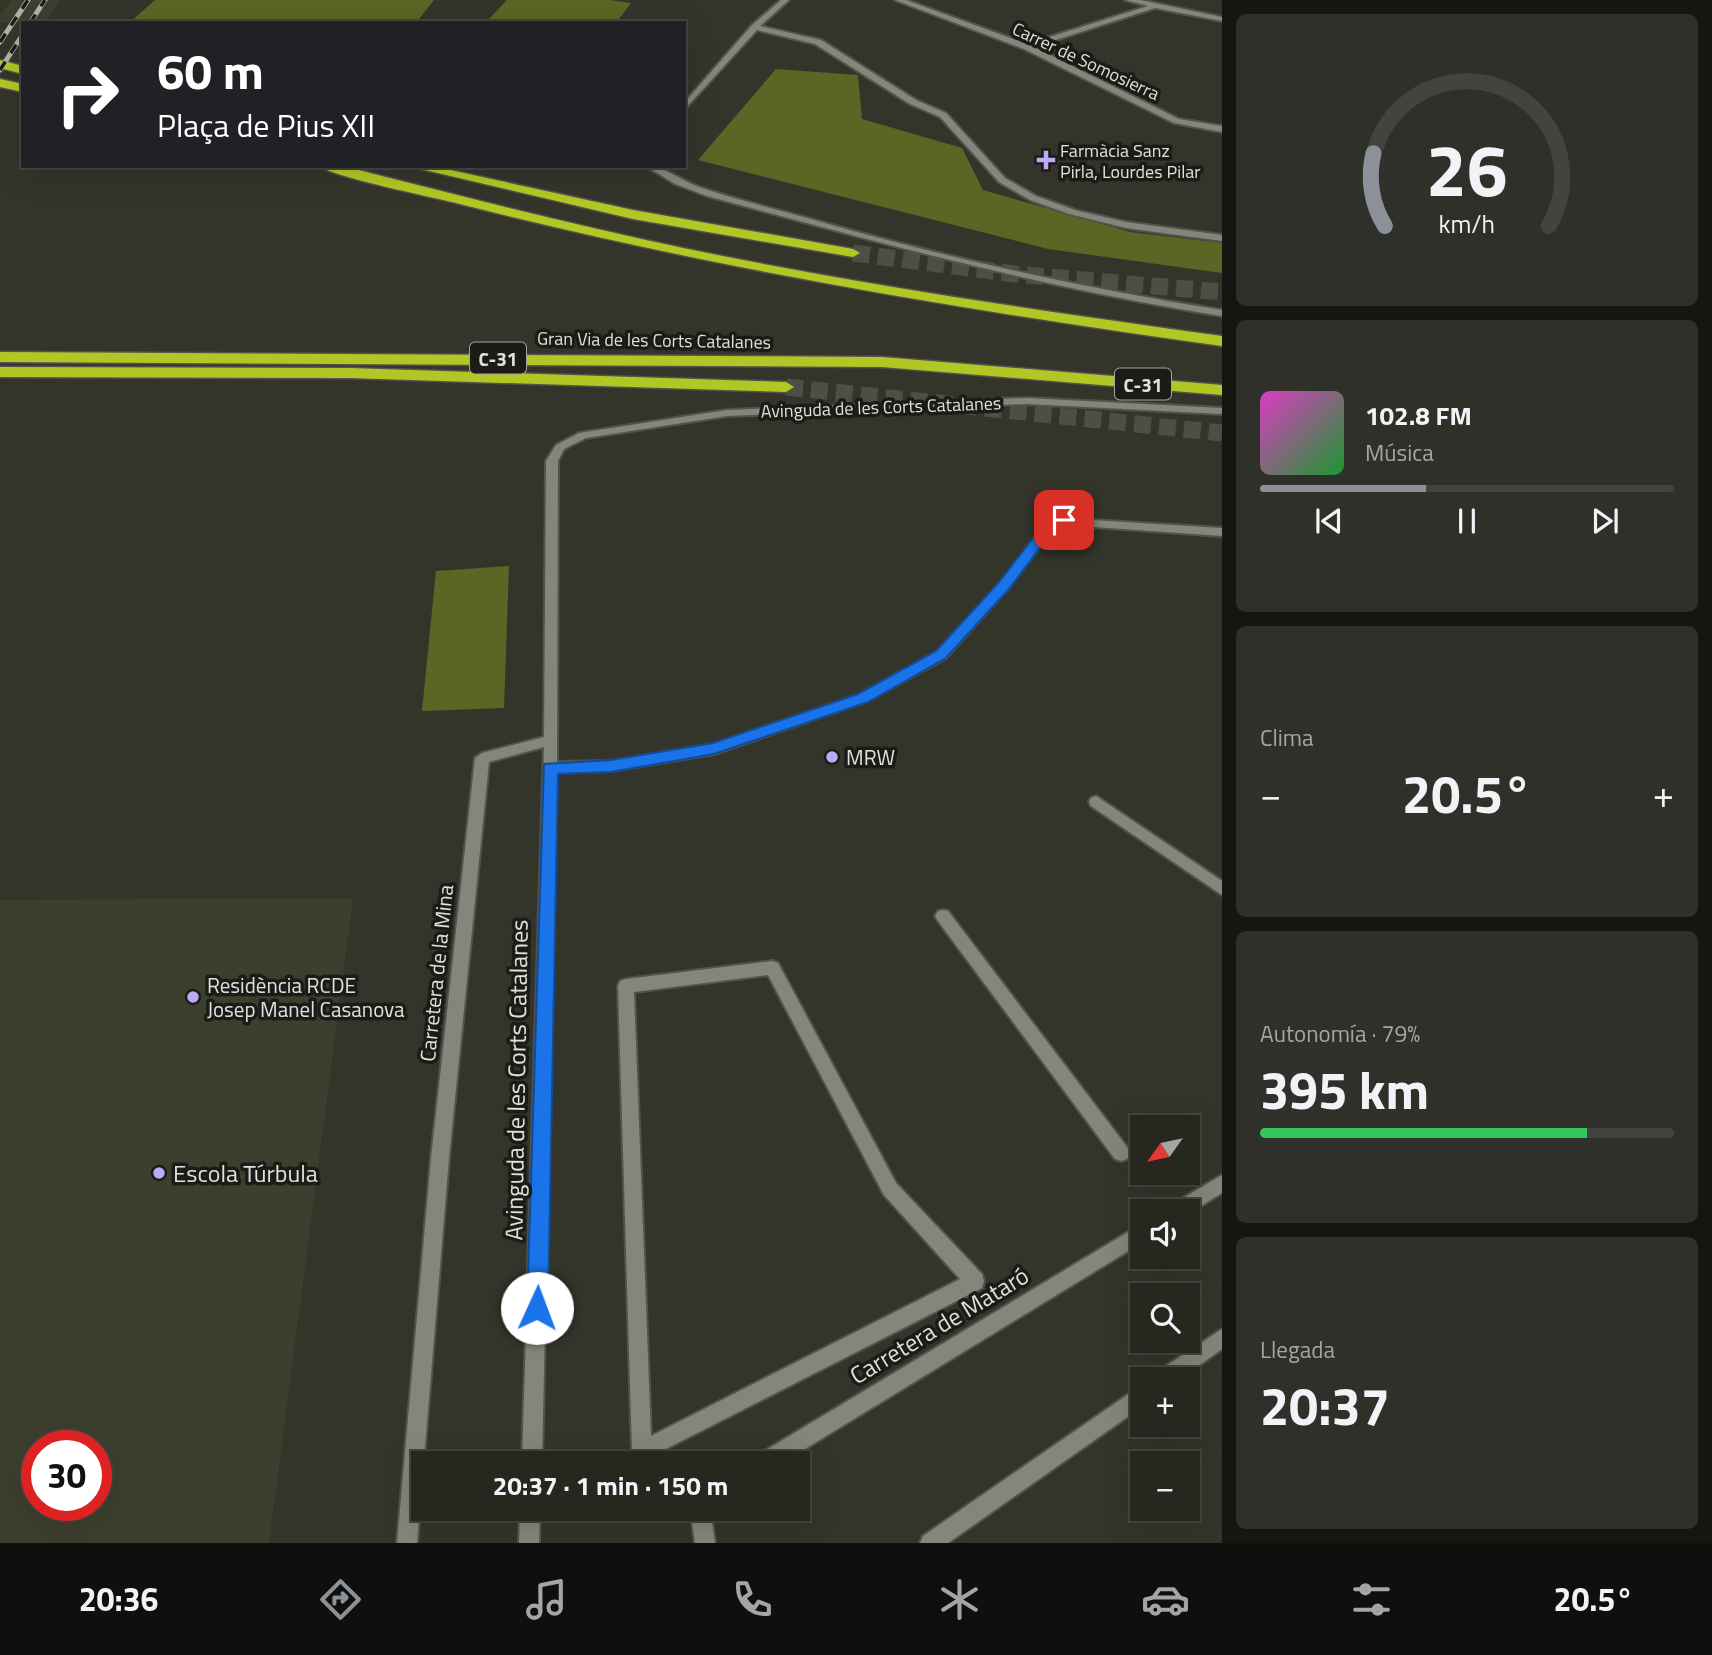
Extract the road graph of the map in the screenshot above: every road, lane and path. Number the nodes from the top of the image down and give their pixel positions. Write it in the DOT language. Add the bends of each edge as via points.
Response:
graph roads {
  1 [pos="785,0"];
  2 [pos="900,0"];
  3 [pos="1129,0"];
  4 [pos="1152,7"];
  5 [pos="1222,19"];
  6 [pos="755,27"];
  7 [pos="1027,47"];
  8 [pos="0,64"];
  9 [pos="21,69"];
  10 [pos="0,83"];
  11 [pos="21,88"];
  12 [pos="686,106"];
  13 [pos="1222,129"];
  14 [pos="335,168"];
  15 [pos="422,168"];
  16 [pos="652,168"];
  17 [pos="1222,238"];
  18 [pos="853,253"];
  19 [pos="1222,313"];
  20 [pos="1222,341"];
  21 [pos="209,356"];
  22 [pos="0,357"];
  23 [pos="125,372"];
  24 [pos="0,375"];
  25 [pos="786,387"];
  26 [pos="1222,390"];
  27 [pos="1222,411"];
  28 [pos="1222,532"];
  29 [pos="551,740"];
  30 [pos="550,768"];
  31 [pos="1096,802"];
  32 [pos="1222,889"];
  33 [pos="943,916"];
  34 [pos="1121,1153"];
  35 [pos="1222,1183"];
  36 [pos="1196,1199"];
  37 [pos="1130,1240"];
  38 [pos="1222,1338"];
  39 [pos="1181,1367"];
  40 [pos="1130,1403"];
  41 [pos="532,1451"];
  42 [pos="642,1451"];
  43 [pos="783,1451"];
  44 [pos="529,1521"];
  45 [pos="702,1521"];
  46 [pos="407,1543"];
  47 [pos="528,1543"];
  48 [pos="705,1543"];
  49 [pos="930,1543"];
  1 -- 6 [label="street"];
  2 -- 7 [label="street, Carrer de Somosierra"];
  3 -- 4 [label="street"];
  4 -- 5 [label="street"];
  4 -- 7 [label="street"];
  6 -- 12 [label="street"];
  6 -- 17 [label="street" via="818,42 913,102 943,115 1002,180 1033,198 1126,225"];
  7 -- 13 [label="street, Carrer de Somosierra" via="1177,121"];
  8 -- 9 [label="highway"];
  10 -- 11 [label="highway"];
  14 -- 20 [label="highway" via="701,256 917,296"];
  15 -- 18 [label="highway" via="588,207"];
  16 -- 19 [label="street" via="693,187 866,239 1122,299"];
  21 -- 22 [label="highway, Gran Via de les Corts Catalanes / C-31"];
  21 -- 23 [label="highway"];
  21 -- 26 [label="highway, Gran Via de les Corts Catalanes / C-31" via="882,362"];
  23 -- 24 [label="highway"];
  23 -- 25 [label="highway" via="486,375"];
  27 -- 29 [label="street, Avinguda de les Corts Catalanes" via="1027,401 727,413 583,435 561,447 552,461"];
  28 -- 30 [label="street" via="1064,520 1044,533 1004,586 941,654 863,698 714,748 611,766"];
  29 -- 30 [label="street, Avinguda de les Corts Catalanes"];
  29 -- 46 [label="street, Carretera de la Mina" via="482,758"];
  30 -- 41 [label="street, Avinguda de les Corts Catalanes"];
  31 -- 32 [label="street"];
  33 -- 34 [label="street"];
  35 -- 36 [label="street"];
  37 -- 43 [label="street, Carretera de Mataró"];
  38 -- 39 [label="street"];
  40 -- 49 [label="street"];
  42 -- 42 [label="street" via="626,986 772,968 890,1189 975,1281"];
  44 -- 47 [label="street"];
  45 -- 48 [label="street"];
}
